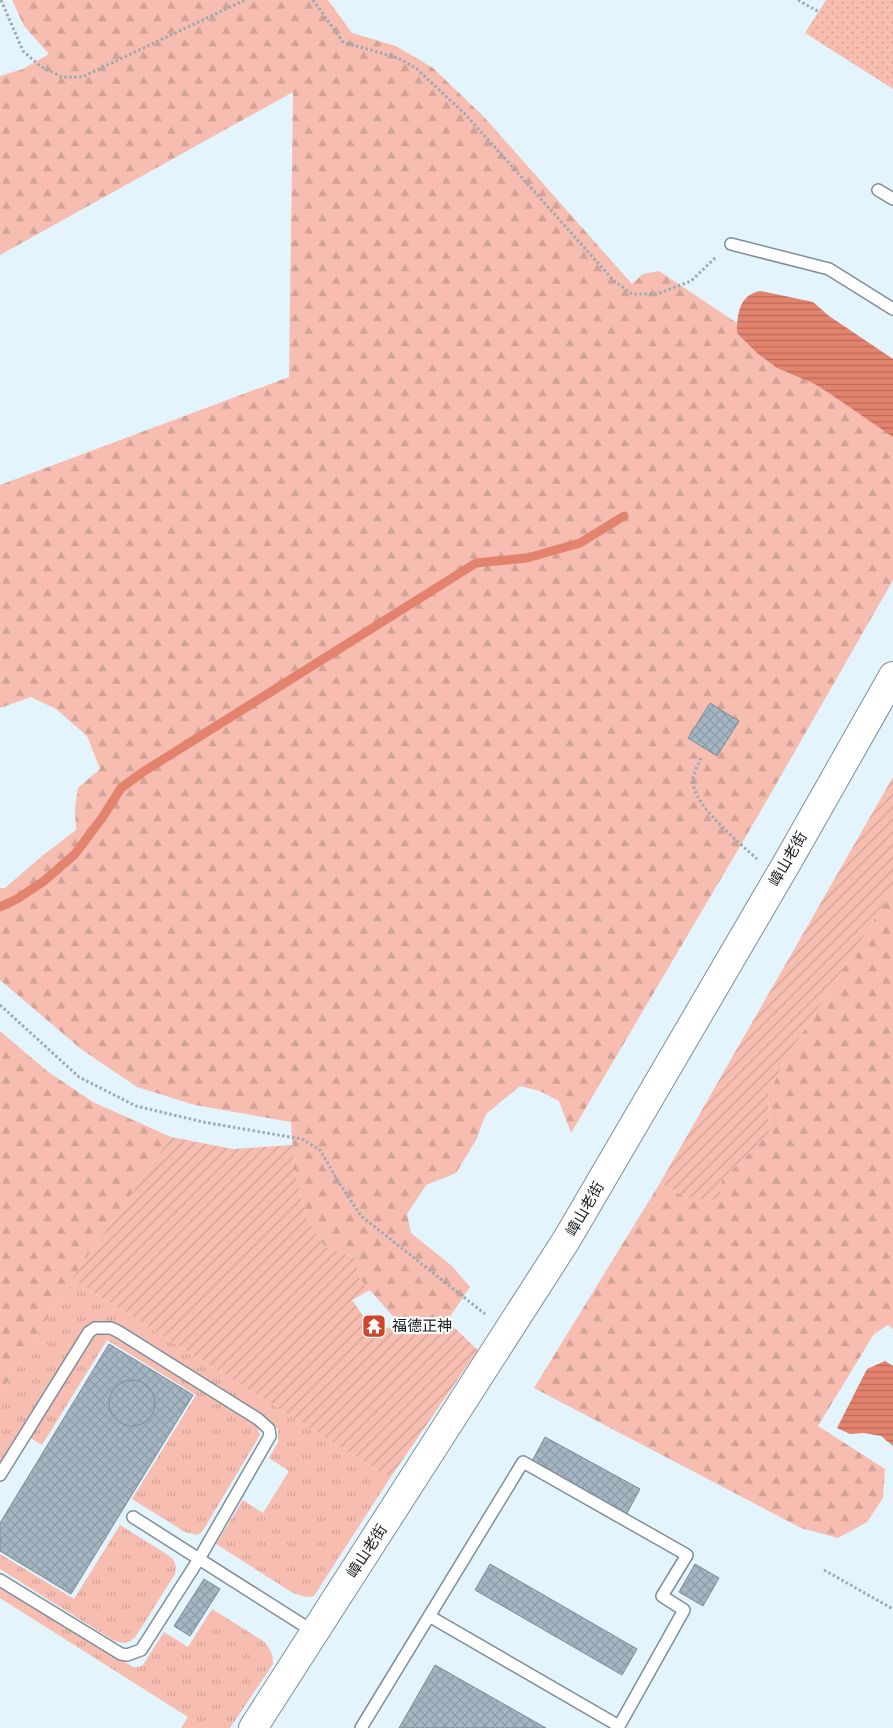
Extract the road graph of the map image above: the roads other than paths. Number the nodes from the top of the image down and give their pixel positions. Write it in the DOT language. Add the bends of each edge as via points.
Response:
graph roads {
  1 [pos="878,190"];
  2 [pos="893,199"];
  3 [pos="731,244"];
  4 [pos="893,309"];
  5 [pos="893,676"];
  6 [pos="0,1475"];
  7 [pos="133,1517"];
  8 [pos="198,1559"];
  9 [pos="0,1580"];
  10 [pos="429,1616"];
  11 [pos="314,1632"];
  12 [pos="618,1727"];
  13 [pos="252,1728"];
  14 [pos="361,1728"];
  1 -- 2 [label="lane"];
  3 -- 4 [label="lane" via="829,269"];
  5 -- 11 [label="street, 嶂山老街" via="567,1240"];
  6 -- 8 [label="lane" via="89,1332 103,1327 120,1332 258,1418 269,1429 267,1444"];
  7 -- 8 [label="lane"];
  8 -- 9 [label="lane" via="141,1650 128,1655 121,1654"];
  8 -- 11 [label="lane"];
  10 -- 12 [label="lane"];
  10 -- 12 [label="lane" via="523,1462 687,1555 662,1596 684,1610"];
  10 -- 14 [label="lane"];
  11 -- 13 [label="street, 嶂山老街"];
}
